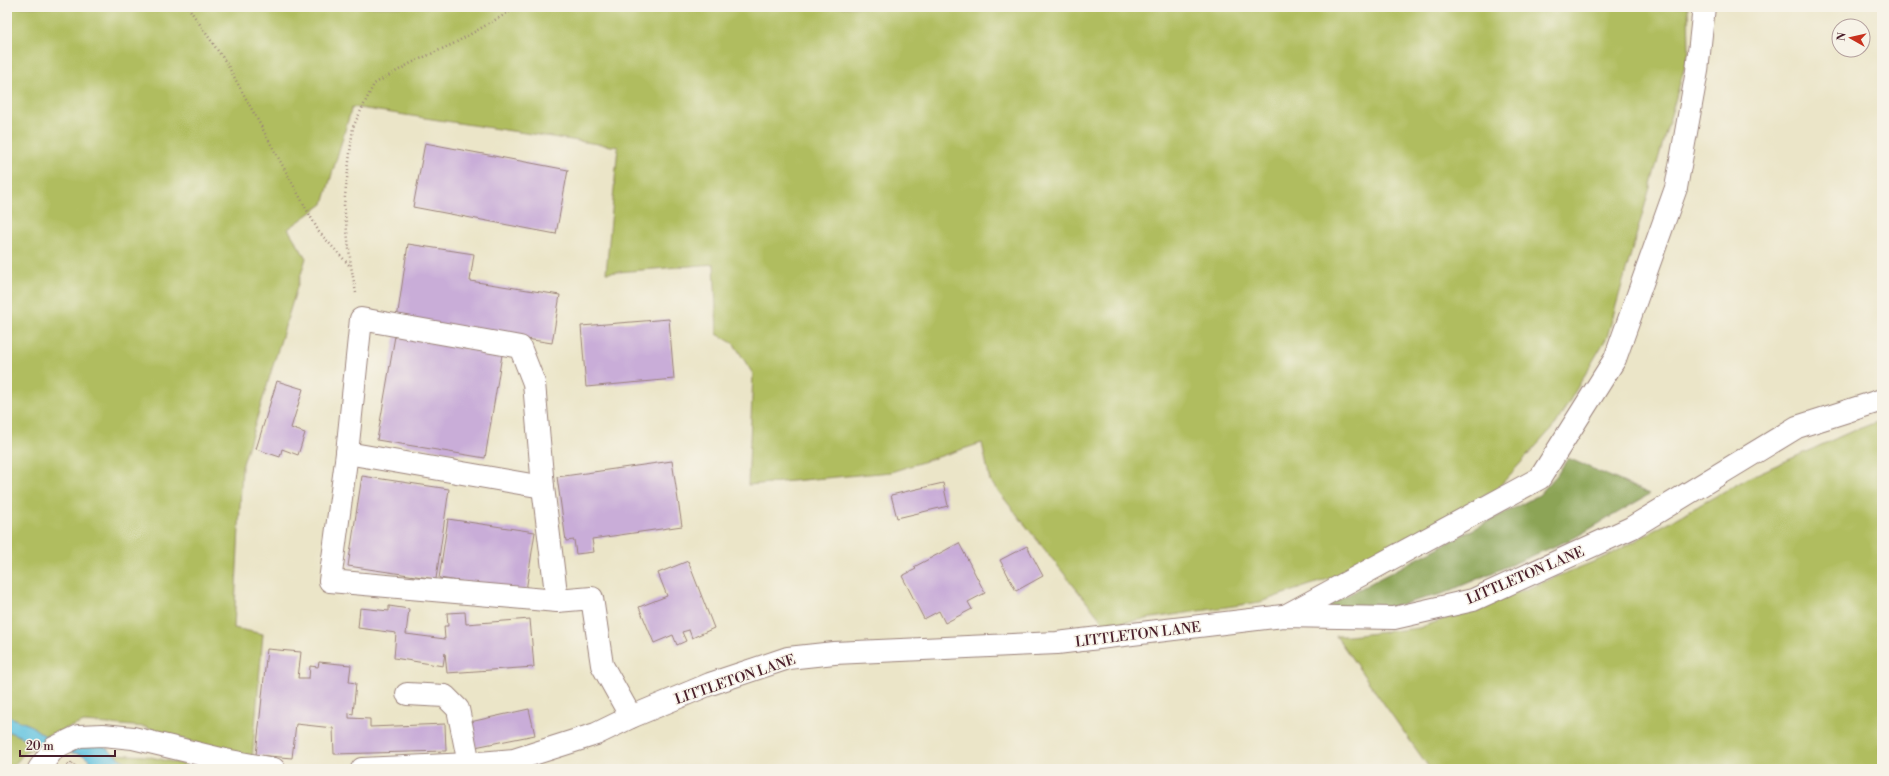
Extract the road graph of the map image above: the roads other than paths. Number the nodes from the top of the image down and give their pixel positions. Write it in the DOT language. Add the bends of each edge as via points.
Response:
graph roads {
  1 [pos="1704,7"];
  2 [pos="1882,400"];
  3 [pos="347,453"];
  4 [pos="543,487"];
  5 [pos="557,601"];
  6 [pos="1284,616"];
  7 [pos="406,694"];
  8 [pos="632,717"];
  9 [pos="469,764"];
  10 [pos="39,769"];
  11 [pos="274,769"];
  12 [pos="362,769"];
  1 -- 6 [label="street" via="1697,71 1676,188 1615,359 1540,478"];
  2 -- 6 [label="street, LITTLETON LANE" via="1797,427 1631,528 1473,600 1394,618"];
  3 -- 4 [label="street"];
  3 -- 4 [label="street" via="361,319 520,347 534,383"];
  3 -- 5 [label="street" via="330,581"];
  4 -- 5 [label="street"];
  5 -- 8 [label="street" via="592,598 602,665"];
  6 -- 8 [label="street, LITTLETON LANE" via="1057,643 834,653 788,658 710,684"];
  7 -- 9 [label="street" via="445,696 458,709"];
  8 -- 9 [label="street, LITTLETON LANE" via="596,734 514,760"];
  9 -- 12 [label="street, LITTLETON LANE"];
  10 -- 11 [label="street" via="54,748 79,736 103,735 133,738"];
}
